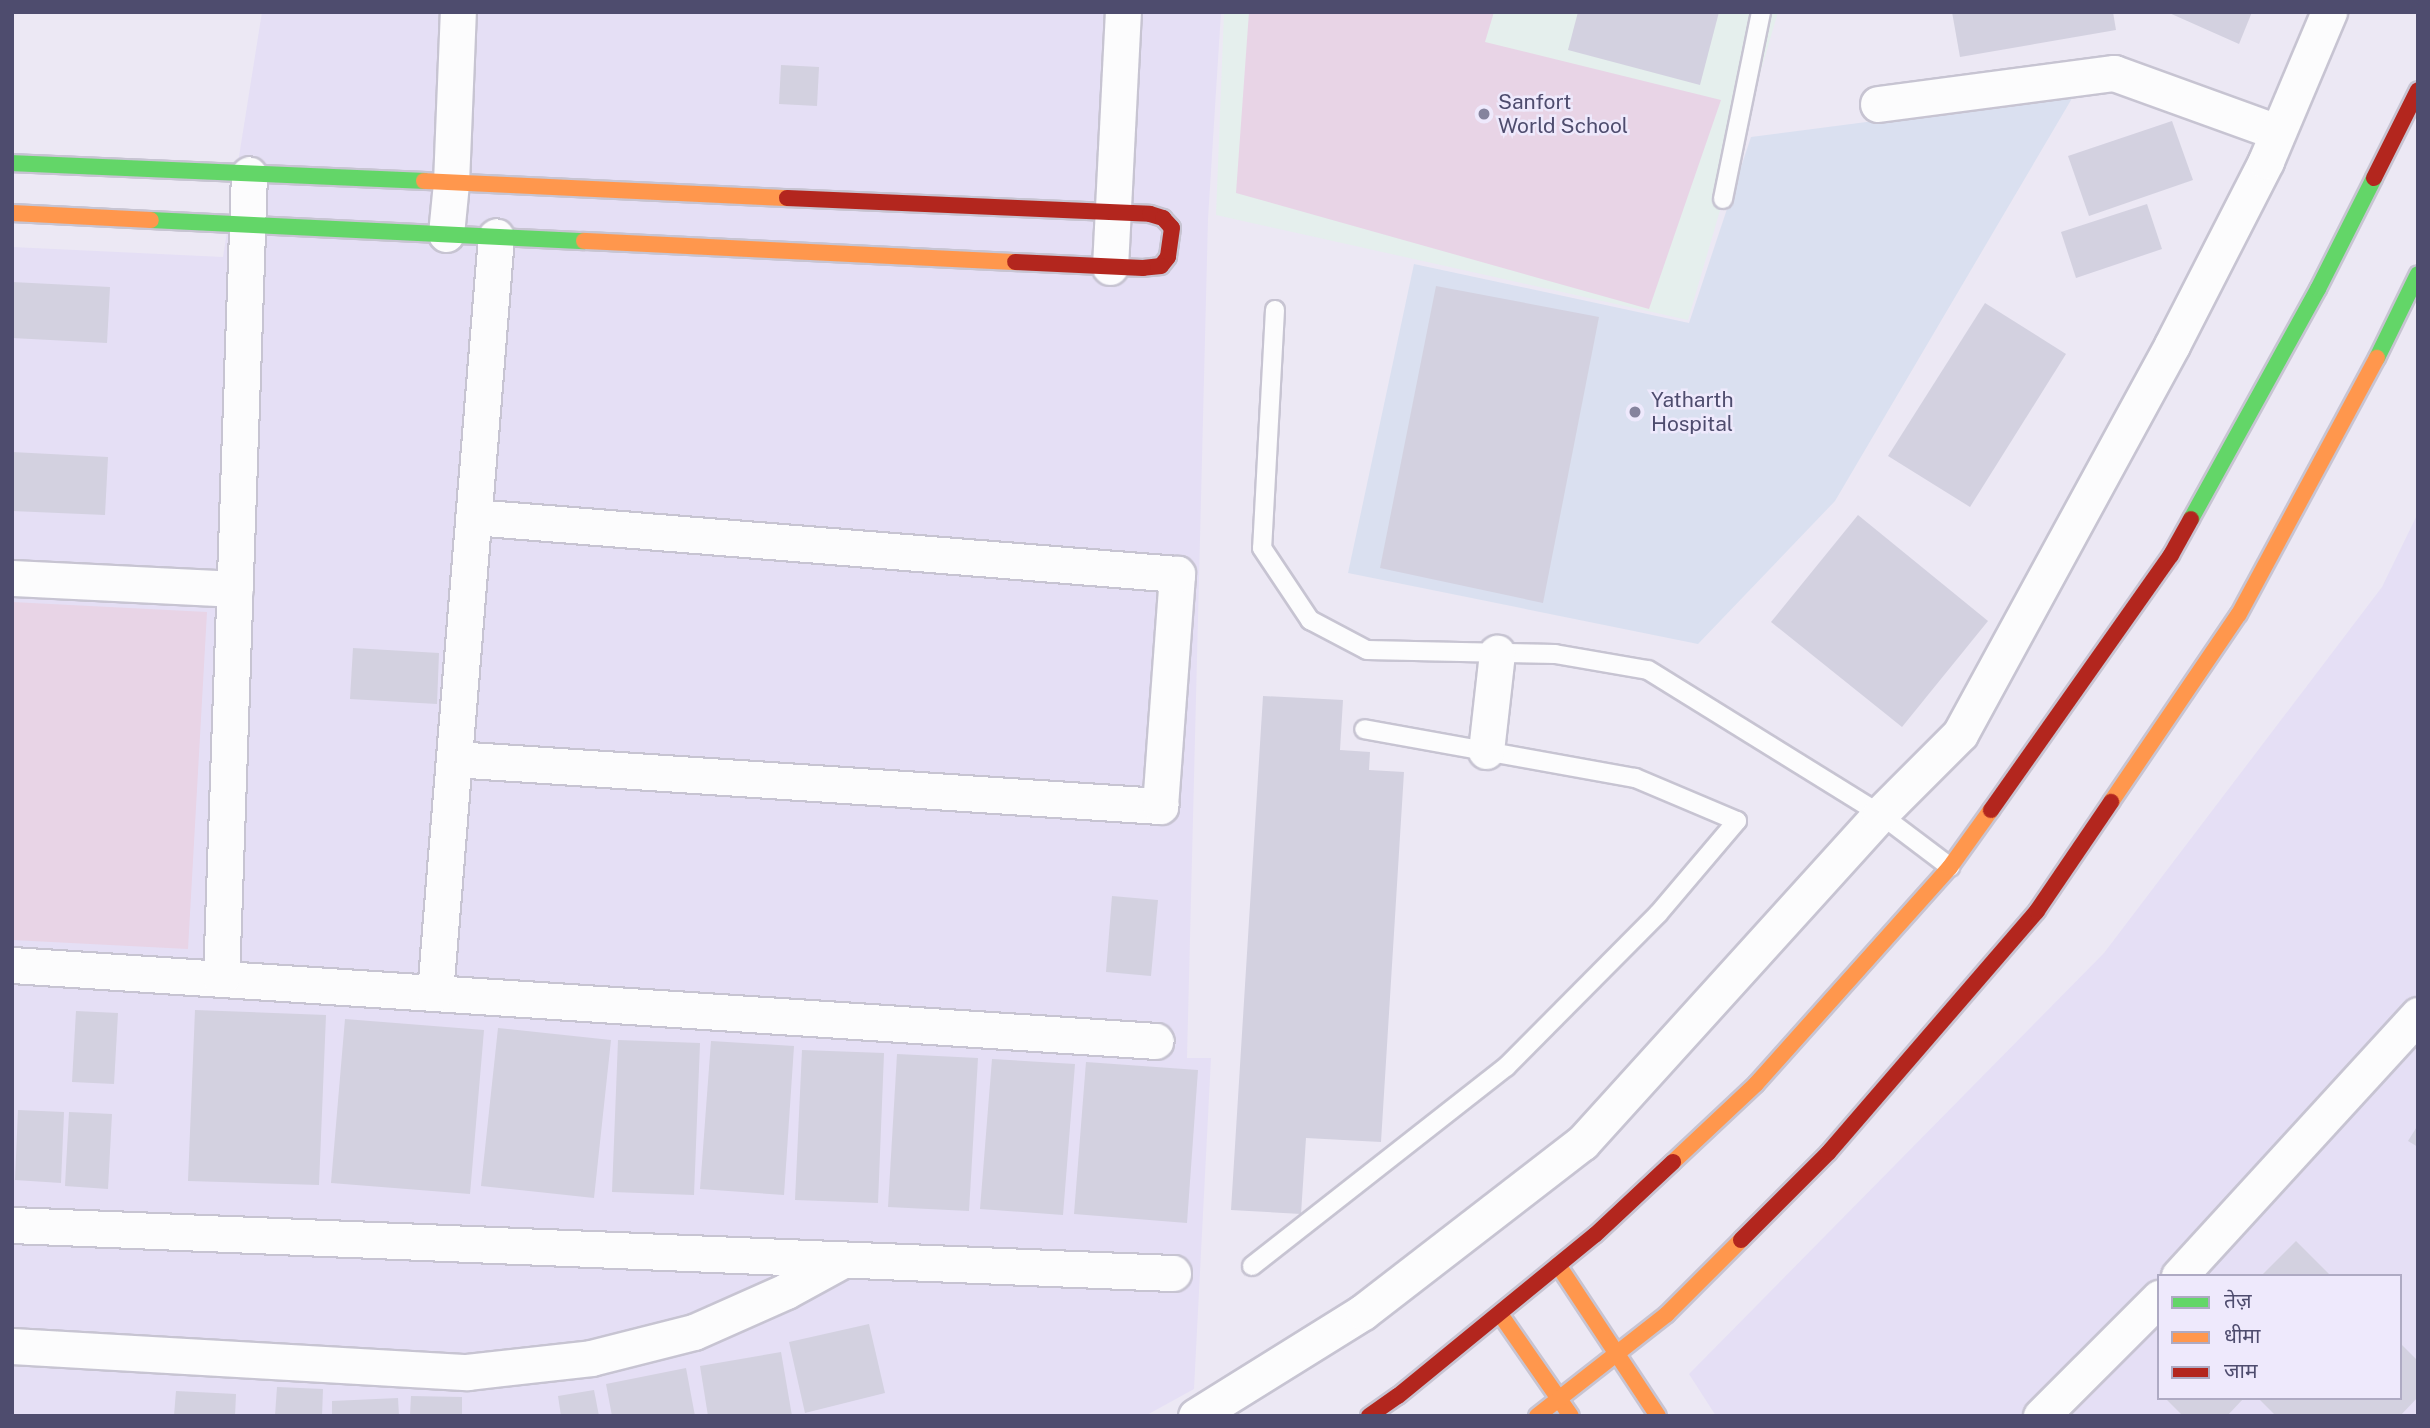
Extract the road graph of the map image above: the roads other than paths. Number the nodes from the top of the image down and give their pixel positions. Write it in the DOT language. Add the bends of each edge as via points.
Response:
graph roads {
  1 [pos="458,12"];
  2 [pos="1123,12"];
  3 [pos="1761,12"];
  4 [pos="2329,12"];
  5 [pos="2418,90"];
  6 [pos="1878,104"];
  7 [pos="2277,132"];
  8 [pos="12,163"];
  9 [pos="249,174"];
  10 [pos="452,183"];
  11 [pos="1723,199"];
  12 [pos="12,213"];
  13 [pos="1114,214"];
  14 [pos="247,224"];
  15 [pos="446,234"];
  16 [pos="496,236"];
  17 [pos="1110,267"];
  18 [pos="2418,274"];
  19 [pos="1275,310"];
  20 [pos="473,517"];
  21 [pos="12,578"];
  22 [pos="235,589"];
  23 [pos="1497,653"];
  24 [pos="1364,729"];
  25 [pos="1486,751"];
  26 [pos="454,760"];
  27 [pos="1880,814"];
  28 [pos="1950,867"];
  29 [pos="12,965"];
  30 [pos="221,979"];
  31 [pos="435,993"];
  32 [pos="2418,1016"];
  33 [pos="1155,1041"];
  34 [pos="12,1225"];
  35 [pos="843,1259"];
  36 [pos="1558,1265"];
  37 [pos="1252,1266"];
  38 [pos="1173,1273"];
  39 [pos="2181,1274"];
  40 [pos="2157,1300"];
  41 [pos="1500,1314"];
  42 [pos="12,1346"];
  43 [pos="1617,1353"];
  44 [pos="1559,1398"];
  45 [pos="1196,1416"];
  46 [pos="1369,1416"];
  47 [pos="1537,1416"];
  48 [pos="1571,1416"];
  49 [pos="1658,1416"];
  50 [pos="2041,1416"];
  1 -- 10 [label="street"];
  2 -- 13 [label="street"];
  3 -- 11 [label="lane"];
  4 -- 7 [label="street"];
  5 -- 28 [label="street" via="2318,289 2171,555"];
  6 -- 7 [label="street" via="2114,73"];
  7 -- 27 [label="street" via="2172,345 1960,734"];
  8 -- 9 [label="street"];
  9 -- 10 [label="street"];
  9 -- 14 [label="street"];
  10 -- 13 [label="street"];
  10 -- 15 [label="street"];
  12 -- 14 [label="street"];
  13 -- 17 [label="street"];
  13 -- 17 [label="street" via="1150,214 1163,218 1172,228 1168,257 1161,266"];
  14 -- 15 [label="street"];
  14 -- 22 [label="street"];
  15 -- 16 [label="street"];
  16 -- 17 [label="street"];
  16 -- 20 [label="street"];
  18 -- 43 [label="street" via="2239,614 2037,911 1829,1152 1667,1314"];
  19 -- 23 [label="lane" via="1262,548 1310,620 1367,650"];
  20 -- 26 [label="street"];
  20 -- 26 [label="street" via="1177,575 1160,806"];
  21 -- 22 [label="street"];
  22 -- 30 [label="street"];
  23 -- 25 [label="street"];
  23 -- 27 [label="lane" via="1555,654 1648,670"];
  24 -- 25 [label="lane"];
  25 -- 37 [label="lane" via="1635,778 1737,821 1658,914 1506,1067"];
  26 -- 31 [label="street"];
  27 -- 28 [label="lane"];
  27 -- 45 [label="street" via="1582,1143 1363,1312"];
  28 -- 36 [label="street" via="1756,1084"];
  29 -- 30 [label="street"];
  30 -- 31 [label="street"];
  31 -- 33 [label="street"];
  32 -- 39 [label="street"];
  34 -- 35 [label="street"];
  35 -- 38 [label="street"];
  35 -- 42 [label="street" via="786,1291 694,1332 592,1358 481,1370"];
  36 -- 41 [label="street"];
  36 -- 43 [label="street"];
  40 -- 50 [label="street"];
  41 -- 44 [label="street"];
  41 -- 46 [label="street"];
  43 -- 44 [label="street"];
  43 -- 49 [label="street"];
  44 -- 47 [label="street"];
  44 -- 48 [label="street"];
}
